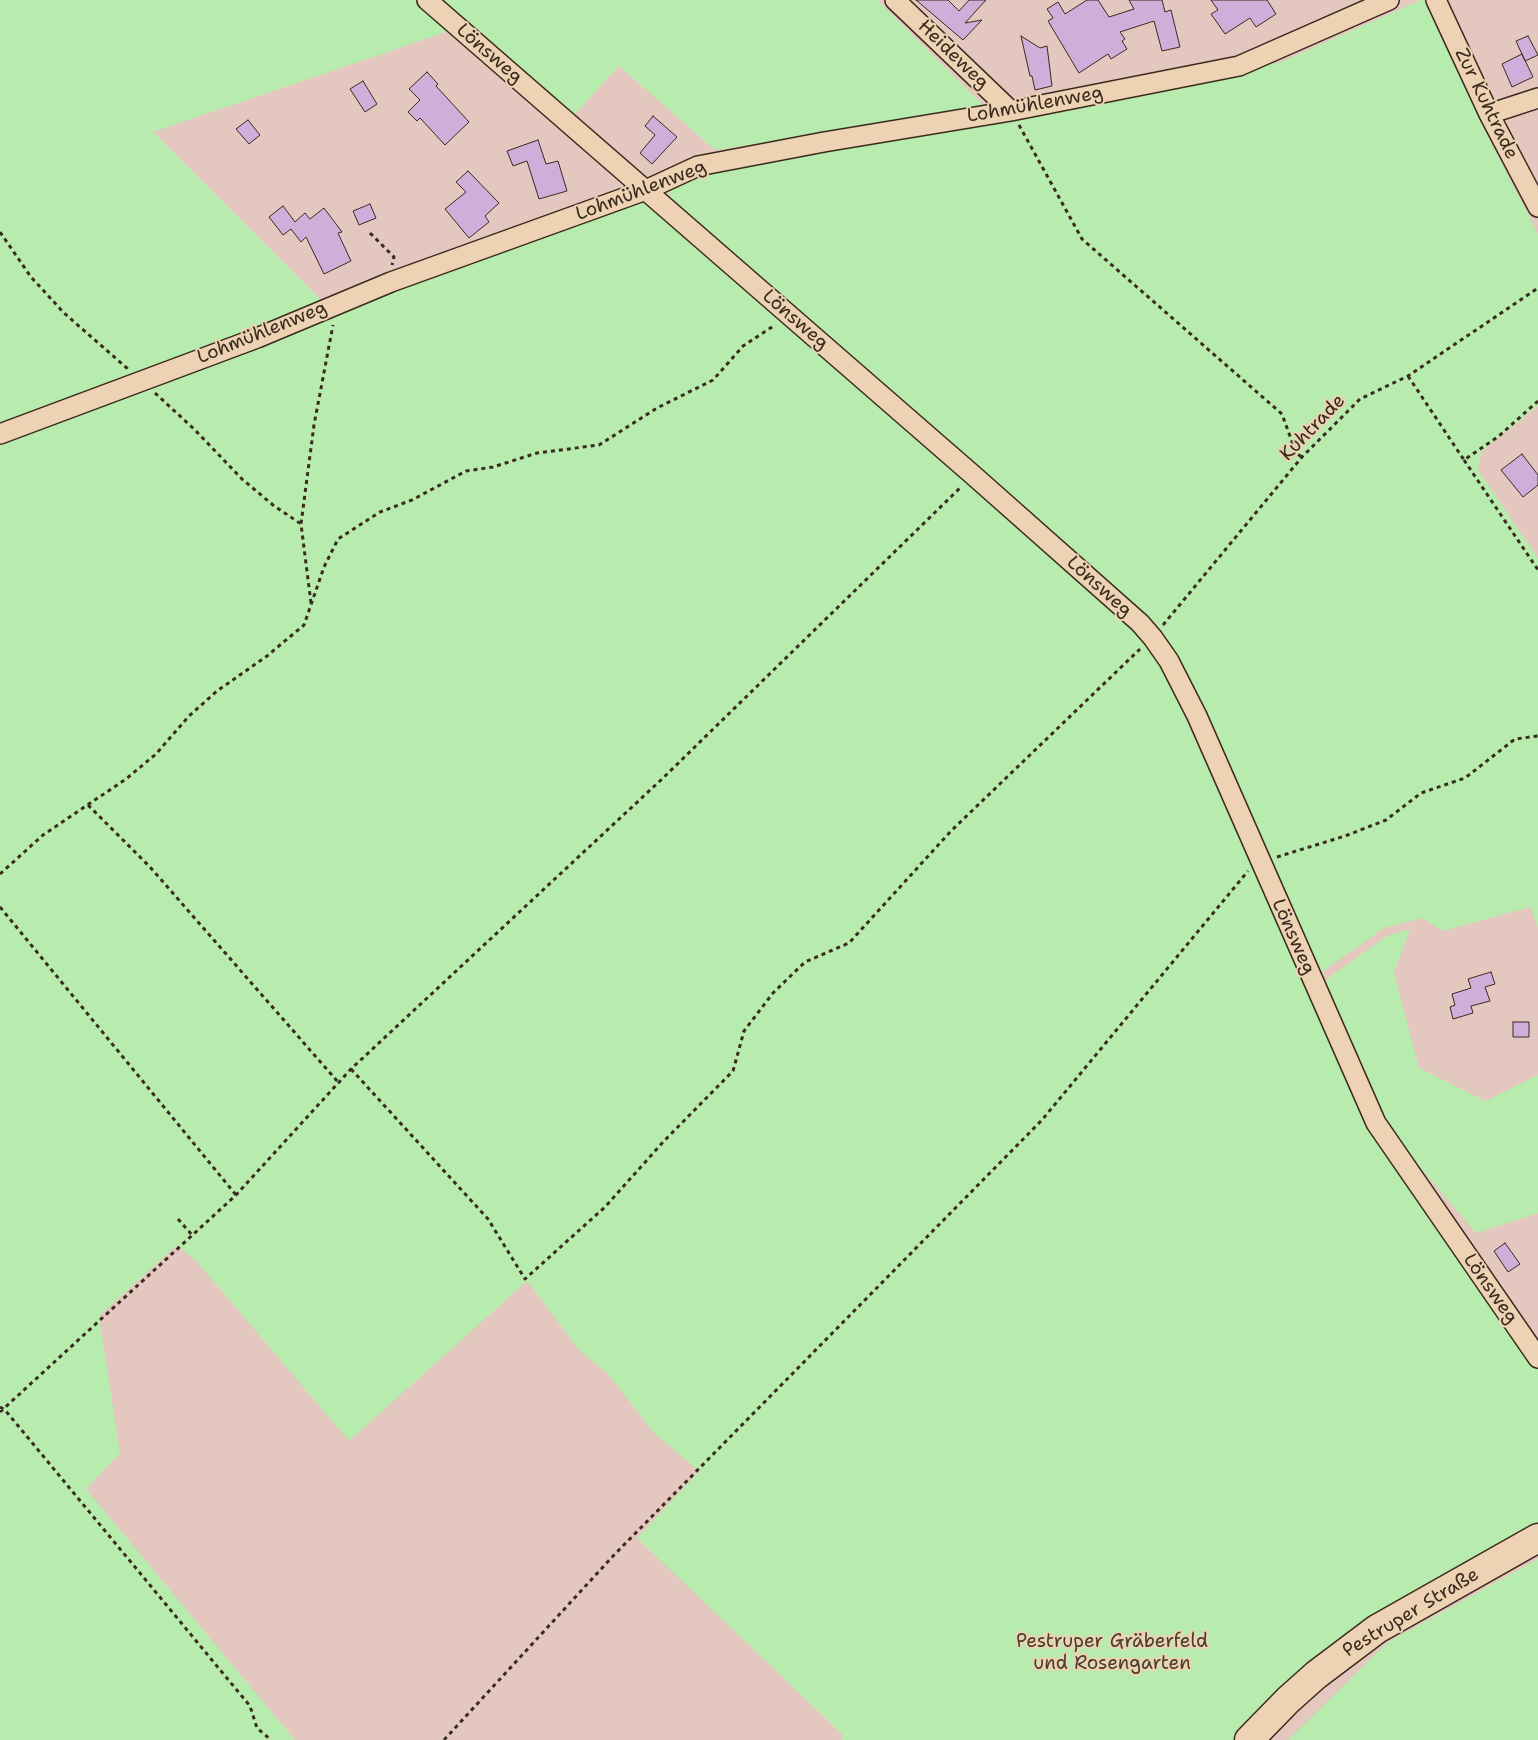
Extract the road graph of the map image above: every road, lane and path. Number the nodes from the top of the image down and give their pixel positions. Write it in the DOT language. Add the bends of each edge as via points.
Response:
graph roads {
  1 [pos="427,0"];
  2 [pos="895,0"];
  3 [pos="1388,0"];
  4 [pos="1436,0"];
  5 [pos="1538,98"];
  6 [pos="1011,111"];
  7 [pos="1489,114"];
  8 [pos="646,190"];
  9 [pos="1538,207"];
  10 [pos="0,232"];
  11 [pos="370,233"];
  12 [pos="391,282"];
  13 [pos="1538,288"];
  14 [pos="337,303"];
  15 [pos="790,316"];
  16 [pos="1408,376"];
  17 [pos="141,380"];
  18 [pos="1538,401"];
  19 [pos="0,434"];
  20 [pos="1302,457"];
  21 [pos="1464,460"];
  22 [pos="973,475"];
  23 [pos="302,524"];
  24 [pos="1538,570"];
  25 [pos="312,606"];
  26 [pos="1153,638"];
  27 [pos="1538,736"];
  28 [pos="88,806"];
  29 [pos="1258,858"];
  30 [pos="0,874"];
  31 [pos="0,907"];
  32 [pos="352,1069"];
  33 [pos="338,1082"];
  34 [pos="236,1195"];
  35 [pos="178,1219"];
  36 [pos="192,1235"];
  37 [pos="1538,1358"];
  38 [pos="0,1407"];
  39 [pos="5,1410"];
  40 [pos="0,1412"];
  41 [pos="1538,1538"];
  42 [pos="271,1740"];
  43 [pos="444,1740"];
  44 [pos="1250,1740"];
  1 -- 8 [label="street, Lönsweg"];
  2 -- 6 [label="street, Heideweg"];
  3 -- 6 [label="street, Lohmühlenweg" via="1239,66"];
  4 -- 7 [label="street, Zur Kuhtrade"];
  5 -- 7 [label="street"];
  6 -- 8 [label="street, Lohmühlenweg" via="698,166"];
  6 -- 20 [label="path" via="1082,239 1282,414 1296,453"];
  7 -- 9 [label="street, Zur Kuhtrade"];
  8 -- 12 [label="street, Lohmühlenweg"];
  8 -- 15 [label="street, Lönsweg"];
  10 -- 17 [label="path" via="31,277 64,313"];
  11 -- 12 [label="path" via="394,257"];
  12 -- 14 [label="street, Lohmühlenweg"];
  13 -- 16 [label="path, Kuhtrade"];
  14 -- 17 [label="street, Lohmühlenweg" via="257,338"];
  14 -- 23 [label="path" via="314,425"];
  15 -- 22 [label="street, Lönsweg"];
  15 -- 25 [label="path" via="743,346 713,380 657,408 599,445 537,453 466,472 412,500 380,512 338,539 324,567"];
  16 -- 20 [label="path, Kuhtrade" via="1360,399"];
  16 -- 21 [label="path"];
  17 -- 19 [label="street, Lohmühlenweg"];
  17 -- 23 [label="path" via="242,479 273,506"];
  18 -- 21 [label="path" via="1499,436"];
  20 -- 26 [label="path, Kuhtrade"];
  21 -- 24 [label="path"];
  22 -- 26 [label="street, Lönsweg"];
  22 -- 32 [label="path" via="662,779"];
  23 -- 25 [label="path"];
  25 -- 28 [label="path" via="304,625 217,691 189,716 156,754"];
  26 -- 29 [label="street, Lönsweg" via="1169,661 1197,716"];
  26 -- 32 [label="path, Kuhtrade" via="951,831 849,943 805,962 773,993 744,1031 733,1071 664,1141 605,1208 525,1279 488,1219"];
  27 -- 29 [label="path" via="1515,739 1465,778 1421,793 1386,820 1271,859"];
  28 -- 30 [label="path" via="43,835"];
  28 -- 33 [label="path" via="150,867"];
  29 -- 37 [label="street, Lönsweg" via="1376,1123"];
  29 -- 43 [label="path" via="1042,1120 614,1555"];
  31 -- 34 [label="path"];
  32 -- 33 [label="path"];
  33 -- 34 [label="path"];
  34 -- 36 [label="path"];
  35 -- 36 [label="path"];
  36 -- 39 [label="path"];
  38 -- 39 [label="path"];
  39 -- 40 [label="path"];
  39 -- 42 [label="path" via="250,1706 257,1728"];
  41 -- 44 [label="street, Pestruper Straße" via="1377,1629 1316,1675"];
}
